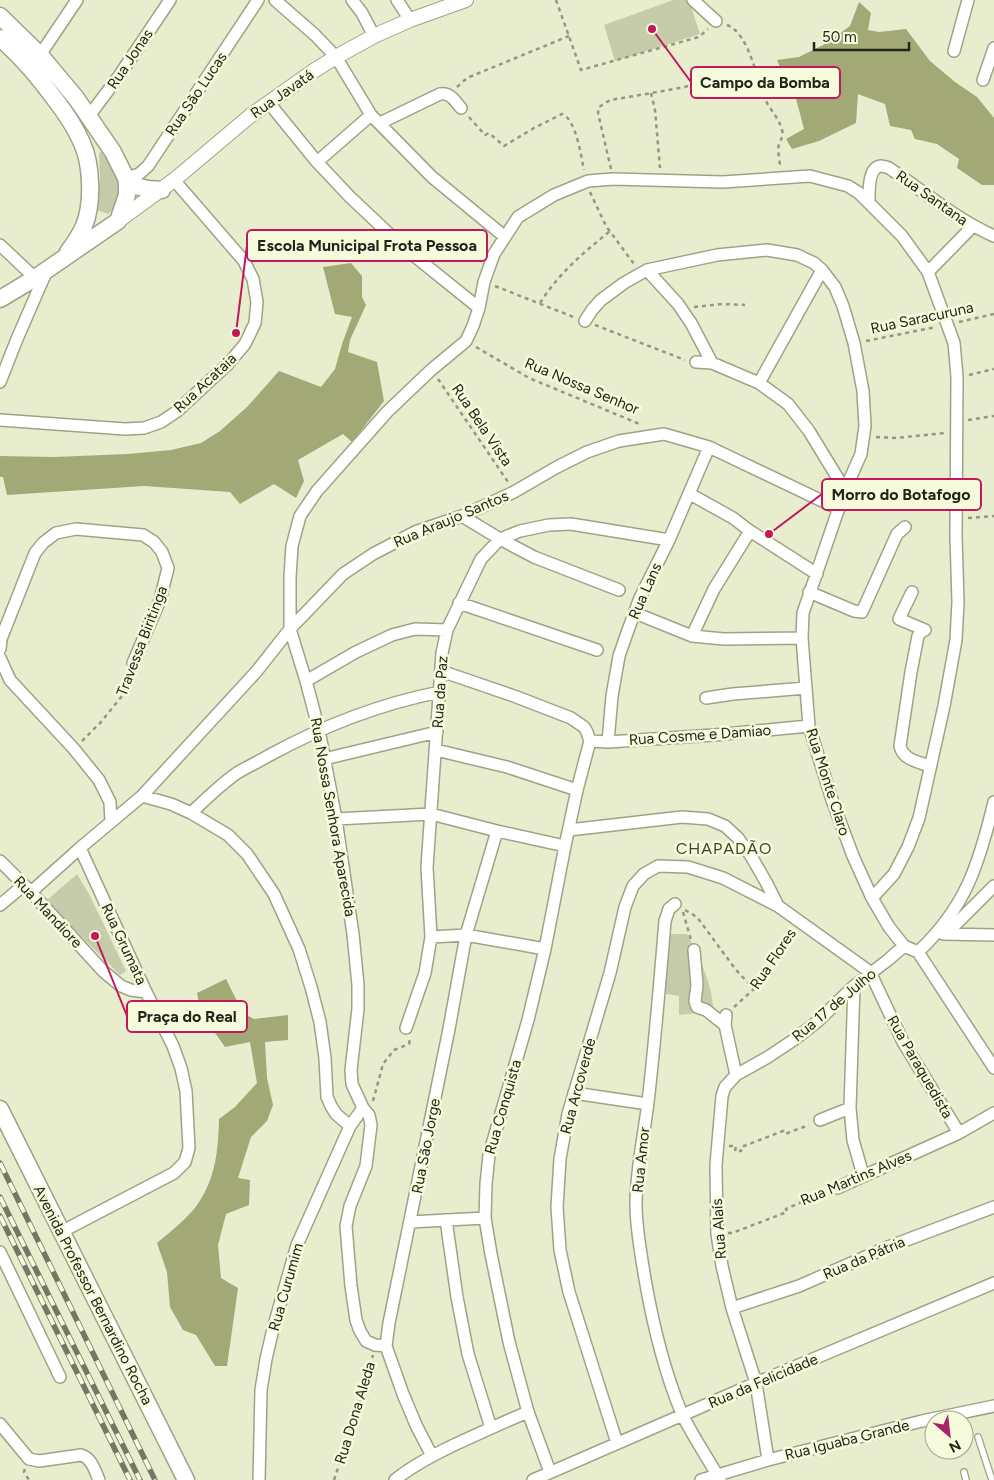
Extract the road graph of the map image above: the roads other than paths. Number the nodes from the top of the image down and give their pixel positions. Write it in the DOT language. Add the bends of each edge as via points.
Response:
graph roads {
  1 [pos="77,0"];
  2 [pos="170,0"];
  3 [pos="258,0"];
  4 [pos="274,0"];
  5 [pos="352,0"];
  6 [pos="397,0"];
  7 [pos="463,0"];
  8 [pos="693,0"];
  9 [pos="968,0"];
  10 [pos="437,4"];
  11 [pos="0,16"];
  12 [pos="410,20"];
  13 [pos="716,21"];
  14 [pos="374,36"];
  15 [pos="0,38"];
  16 [pos="994,48"];
  17 [pos="954,51"];
  18 [pos="40,55"];
  19 [pos="336,57"];
  20 [pos="983,80"];
  21 [pos="269,102"];
  22 [pos="461,108"];
  23 [pos="371,115"];
  24 [pos="89,116"];
  25 [pos="380,123"];
  26 [pos="103,136"];
  27 [pos="83,145"];
  28 [pos="317,162"];
  29 [pos="127,181"];
  30 [pos="168,185"];
  31 [pos="869,202"];
  32 [pos="87,215"];
  33 [pos="118,221"];
  34 [pos="973,226"];
  35 [pos="994,236"];
  36 [pos="504,237"];
  37 [pos="0,245"];
  38 [pos="64,258"];
  39 [pos="822,270"];
  40 [pos="644,271"];
  41 [pos="928,272"];
  42 [pos="41,274"];
  43 [pos="0,299"];
  44 [pos="479,308"];
  45 [pos="585,321"];
  46 [pos="696,362"];
  47 [pos="712,363"];
  48 [pos="0,382"];
  49 [pos="759,384"];
  50 [pos="0,420"];
  51 [pos="709,447"];
  52 [pos="845,490"];
  53 [pos="690,494"];
  54 [pos="838,509"];
  55 [pos="462,516"];
  56 [pos="905,527"];
  57 [pos="750,531"];
  58 [pos="500,539"];
  59 [pos="669,540"];
  60 [pos="817,574"];
  61 [pos="619,590"];
  62 [pos="809,592"];
  63 [pos="912,592"];
  64 [pos="459,603"];
  65 [pos="635,613"];
  66 [pos="290,629"];
  67 [pos="447,630"];
  68 [pos="692,636"];
  69 [pos="802,638"];
  70 [pos="0,649"];
  71 [pos="597,650"];
  72 [pos="0,658"];
  73 [pos="133,663"];
  74 [pos="440,671"];
  75 [pos="306,681"];
  76 [pos="806,688"];
  77 [pos="440,692"];
  78 [pos="706,698"];
  79 [pos="809,726"];
  80 [pos="319,730"];
  81 [pos="437,732"];
  82 [pos="590,742"];
  83 [pos="608,742"];
  84 [pos="436,750"];
  85 [pos="324,759"];
  86 [pos="930,766"];
  87 [pos="577,790"];
  88 [pos="142,796"];
  89 [pos="994,802"];
  90 [pos="191,813"];
  91 [pos="431,814"];
  92 [pos="336,819"];
  93 [pos="111,822"];
  94 [pos="569,830"];
  95 [pos="497,831"];
  96 [pos="565,846"];
  97 [pos="80,848"];
  98 [pos="0,861"];
  99 [pos="994,886"];
  100 [pos="27,888"];
  101 [pos="872,898"];
  102 [pos="675,904"];
  103 [pos="0,905"];
  104 [pos="778,906"];
  105 [pos="941,934"];
  106 [pos="466,935"];
  107 [pos="994,935"];
  108 [pos="431,937"];
  109 [pos="904,946"];
  110 [pos="544,949"];
  111 [pos="694,950"];
  112 [pos="918,952"];
  113 [pos="870,972"];
  114 [pos="854,986"];
  115 [pos="146,992"];
  116 [pos="406,1028"];
  117 [pos="994,1068"];
  118 [pos="736,1075"];
  119 [pos="574,1093"];
  120 [pos="648,1104"];
  121 [pos="850,1108"];
  122 [pos="0,1109"];
  123 [pos="364,1110"];
  124 [pos="994,1113"];
  125 [pos="820,1120"];
  126 [pos="350,1126"];
  127 [pos="959,1133"];
  128 [pos="863,1175"];
  129 [pos="837,1188"];
  130 [pos="994,1207"];
  131 [pos="485,1218"];
  132 [pos="446,1220"];
  133 [pos="410,1222"];
  134 [pos="60,1232"];
  135 [pos="0,1252"];
  136 [pos="994,1283"];
  137 [pos="732,1308"];
  138 [pos="381,1346"];
  139 [pos="60,1377"];
  140 [pos="756,1382"];
  141 [pos="994,1406"];
  142 [pos="528,1412"];
  143 [pos="683,1415"];
  144 [pos="0,1424"];
  145 [pos="492,1428"];
  146 [pos="978,1437"];
  147 [pos="616,1443"];
  148 [pos="432,1456"];
  149 [pos="768,1460"];
  150 [pos="550,1472"];
  151 [pos="964,1472"];
  152 [pos="718,1477"];
  153 [pos="99,1480"];
  154 [pos="186,1480"];
  155 [pos="259,1480"];
  156 [pos="396,1480"];
  157 [pos="533,1480"];
  158 [pos="701,1480"];
  159 [pos="966,1480"];
  160 [pos="992,1480"];
  1 -- 18 [label="street"];
  2 -- 24 [label="street, Rua Jonas"];
  3 -- 29 [label="street, Rua São Lucas" via="148,166"];
  4 -- 19 [label="street"];
  5 -- 14 [label="street"];
  6 -- 12 [label="street"];
  7 -- 10 [label="street, Rua Javatá"];
  8 -- 13 [label="street"];
  9 -- 17 [label="street"];
  10 -- 12 [label="street, Rua Javatá"];
  11 -- 18 [label="main road"];
  12 -- 14 [label="street, Rua Javatá"];
  14 -- 19 [label="street, Rua Javatá"];
  15 -- 27 [label="main road" via="46,87 68,116"];
  16 -- 20 [label="street"];
  18 -- 24 [label="main road"];
  19 -- 21 [label="street, Rua Javatá"];
  19 -- 23 [label="street"];
  21 -- 28 [label="street"];
  21 -- 30 [label="street, Rua Javatá"];
  22 -- 25 [label="street" via="445,93"];
  23 -- 25 [label="street"];
  23 -- 28 [label="street"];
  24 -- 26 [label="main road"];
  25 -- 36 [label="street" via="432,177"];
  26 -- 27 [label="main road" via="91,136"];
  26 -- 29 [label="main road"];
  27 -- 32 [label="main road" via="89,171"];
  28 -- 44 [label="street" via="402,246"];
  29 -- 30 [label="main road" via="148,190"];
  29 -- 33 [label="main road"];
  30 -- 33 [label="street, Rua Javatá"];
  30 -- 50 [label="street, Rua Acataia" via="244,261 253,279 256,316 245,344 176,412 144,428"];
  31 -- 34 [label="street, Rua Santana" via="874,169 880,166 889,168"];
  31 -- 36 [label="street, Rua Nossa Senhora Aparecida" via="848,186 810,176 723,182 588,181 554,195 518,217"];
  31 -- 41 [label="street" via="902,236"];
  32 -- 33 [label="main road" via="107,222"];
  32 -- 38 [label="main road" via="77,239"];
  33 -- 38 [label="main road"];
  34 -- 35 [label="street, Rua Santana"];
  34 -- 41 [label="street"];
  36 -- 44 [label="street, Rua Nossa Senhora Aparecida" via="484,282"];
  37 -- 42 [label="street"];
  38 -- 42 [label="main road"];
  39 -- 40 [label="street" via="797,255 767,250 717,255"];
  39 -- 49 [label="street"];
  39 -- 52 [label="street, Rua Monte Claro" via="835,287 843,306 863,391 865,426 861,454"];
  40 -- 45 [label="street" via="602,300"];
  40 -- 47 [label="street" via="678,304"];
  41 -- 86 [label="street" via="954,342 958,602 956,640"];
  42 -- 43 [label="main road"];
  42 -- 48 [label="street"];
  44 -- 66 [label="street, Rua Nossa Senhora Aparecida" via="466,341 387,412 317,490 300,516 292,546"];
  46 -- 47 [label="street"];
  47 -- 49 [label="street"];
  49 -- 52 [label="street" via="788,404 809,431"];
  51 -- 53 [label="street, Rua Lans"];
  51 -- 54 [label="street, Rua Araujo Santos"];
  51 -- 55 [label="street, Rua Araujo Santos" via="664,434 619,441 587,452"];
  52 -- 54 [label="street, Rua Monte Claro"];
  53 -- 57 [label="street"];
  53 -- 59 [label="street, Rua Lans"];
  54 -- 60 [label="street, Rua Monte Claro"];
  55 -- 58 [label="street"];
  55 -- 66 [label="street, Rua Araujo Santos" via="415,532 373,554 344,574"];
  56 -- 62 [label="street" via="897,534 862,612"];
  57 -- 60 [label="street"];
  57 -- 68 [label="street" via="714,589"];
  58 -- 59 [label="street, Rua da Paz" via="520,531 571,524"];
  58 -- 61 [label="street"];
  58 -- 64 [label="street, Rua da Paz" via="482,559"];
  59 -- 65 [label="street, Rua Lans"];
  60 -- 62 [label="street, Rua Monte Claro"];
  62 -- 69 [label="street, Rua Monte Claro" via="803,613"];
  63 -- 86 [label="street" via="899,619 925,630 918,636 900,746 904,755"];
  64 -- 67 [label="street, Rua da Paz"];
  64 -- 71 [label="street"];
  65 -- 68 [label="street"];
  65 -- 83 [label="street, Rua Lans" via="620,656"];
  66 -- 75 [label="street, Rua Nossa Senhora Aparecida"];
  66 -- 88 [label="street, Rua Araujo Santos" via="256,672"];
  67 -- 74 [label="street, Rua da Paz"];
  67 -- 75 [label="street" via="414,629 392,636 356,652"];
  68 -- 69 [label="street"];
  69 -- 76 [label="street, Rua Monte Claro"];
  70 -- 73 [label="street, Travessa Biritinga" via="1,639 43,542 56,533 76,529 143,535 162,552 168,568 160,600"];
  72 -- 93 [label="street" via="10,680 99,780 110,802"];
  74 -- 77 [label="street, Rua da Paz"];
  74 -- 82 [label="street" via="571,718 584,727"];
  75 -- 80 [label="street, Rua Nossa Senhora Aparecida"];
  76 -- 78 [label="street"];
  76 -- 79 [label="street, Rua Monte Claro"];
  77 -- 80 [label="street" via="413,697"];
  77 -- 81 [label="street, Rua da Paz"];
  79 -- 83 [label="street, Rua Cosme e Damiao"];
  79 -- 101 [label="street, Rua Monte Claro" via="832,800"];
  80 -- 85 [label="street, Rua Nossa Senhora Aparecida"];
  80 -- 90 [label="street" via="238,773"];
  81 -- 84 [label="street, Rua da Paz"];
  81 -- 85 [label="street"];
  82 -- 83 [label="street, Rua Cosme e Damiao"];
  82 -- 87 [label="street, Rua Conquista"];
  84 -- 87 [label="street" via="507,767"];
  84 -- 91 [label="street, Rua da Paz"];
  85 -- 92 [label="street, Rua Nossa Senhora Aparecida"];
  86 -- 101 [label="street" via="919,818 908,847 894,874"];
  87 -- 94 [label="street, Rua Conquista"];
  88 -- 90 [label="street"];
  88 -- 93 [label="street, Rua Araujo Santos"];
  89 -- 105 [label="street" via="979,859"];
  90 -- 126 [label="street" via="228,835 247,854 274,894 300,949 311,986 320,1022 327,1097 336,1114"];
  91 -- 92 [label="street"];
  91 -- 95 [label="street"];
  91 -- 108 [label="street, Rua da Paz" via="427,867"];
  92 -- 123 [label="street, Rua Nossa Senhora Aparecida" via="358,985 352,1084"];
  93 -- 97 [label="street, Rua Araujo Santos"];
  94 -- 96 [label="street, Rua Conquista"];
  94 -- 104 [label="street" via="682,817 708,818 725,826 738,838"];
  95 -- 96 [label="street"];
  95 -- 106 [label="street, Rua São Jorge"];
  96 -- 110 [label="street, Rua Conquista"];
  97 -- 100 [label="street, Rua Araujo Santos"];
  97 -- 115 [label="street, Rua Grumata"];
  98 -- 100 [label="street, Rua Mandiore"];
  99 -- 105 [label="street"];
  100 -- 103 [label="street, Rua Araujo Santos"];
  100 -- 115 [label="street, Rua Mandiore" via="111,979 126,988"];
  101 -- 109 [label="street, Rua Monte Claro"];
  102 -- 120 [label="street, Rua Amor" via="664,920"];
  104 -- 113 [label="street, Rua Arcoverde"];
  104 -- 119 [label="street, Rua Arcoverde" via="723,878 688,867 658,866 644,874 633,886 625,907 610,973"];
  105 -- 107 [label="street"];
  105 -- 112 [label="street"];
  106 -- 108 [label="street"];
  106 -- 110 [label="street"];
  106 -- 133 [label="street, Rua São Jorge"];
  108 -- 116 [label="street, Rua da Paz" via="425,973"];
  109 -- 112 [label="street"];
  109 -- 113 [label="street, Rua 17 de Julho"];
  110 -- 131 [label="street, Rua Conquista" via="528,1020 489,1155"];
  111 -- 118 [label="street" via="697,1007 725,1020"];
  112 -- 117 [label="street"];
  113 -- 114 [label="street, Rua 17 de Julho"];
  113 -- 127 [label="street, Rua Paraquedista" via="903,1042"];
  114 -- 118 [label="street, Rua 17 de Julho" via="795,1039"];
  114 -- 121 [label="street"];
  115 -- 134 [label="street, Rua Grumata" via="182,1068 189,1148 185,1162 174,1173"];
  118 -- 137 [label="street, Rua Alaís" via="722,1096 716,1186 717,1234"];
  119 -- 120 [label="street"];
  119 -- 147 [label="street, Rua Arcoverde" via="560,1159 557,1207 560,1250 569,1292"];
  120 -- 143 [label="street, Rua Amor" via="636,1204 639,1245 657,1339"];
  121 -- 125 [label="street"];
  121 -- 128 [label="street" via="853,1140"];
  122 -- 134 [label="main road, Avenida Professor Bernardino Rocha"];
  123 -- 126 [label="street, Rua Curumim"];
  123 -- 138 [label="street, Rua Dona Aleda" via="371,1125 366,1166 350,1206 346,1226 356,1320 366,1340"];
  124 -- 127 [label="street, Rua Martins Alves"];
  126 -- 155 [label="street, Rua Curumim" via="297,1245 273,1329 261,1390"];
  127 -- 128 [label="street, Rua Martins Alves"];
  128 -- 129 [label="street, Rua Martins Alves"];
  130 -- 137 [label="street, Rua da Pátria" via="888,1247 799,1286"];
  131 -- 132 [label="street"];
  131 -- 142 [label="street, Rua Conquista" via="507,1333"];
  132 -- 133 [label="street"];
  132 -- 145 [label="street" via="468,1354"];
  133 -- 138 [label="street, Rua São Jorge" via="389,1323"];
  134 -- 154 [label="main road, Avenida Professor Bernardino Rocha"];
  135 -- 139 [label="street"];
  136 -- 140 [label="street, Rua da Felicidade"];
  137 -- 140 [label="street, Rua Alaís"];
  138 -- 148 [label="street, Rua São Jorge"];
  140 -- 143 [label="street, Rua da Felicidade"];
  140 -- 149 [label="street, Rua Alaís"];
  141 -- 149 [label="street, Rua Iguaba Grande"];
  142 -- 145 [label="street"];
  142 -- 150 [label="street, Rua Conquista"];
  143 -- 147 [label="street, Rua da Felicidade"];
  143 -- 152 [label="street, Rua Amor"];
  144 -- 153 [label="street" via="29,1458 39,1461 81,1455 89,1459"];
  145 -- 148 [label="street"];
  146 -- 160 [label="lane"];
  147 -- 150 [label="street, Rua da Felicidade"];
  148 -- 156 [label="street"];
  149 -- 152 [label="street, Rua Iguaba Grande"];
  150 -- 157 [label="street, Rua da Felicidade"];
  151 -- 159 [label="lane"];
  152 -- 158 [label="street, Rua Iguaba Grande"];
}
